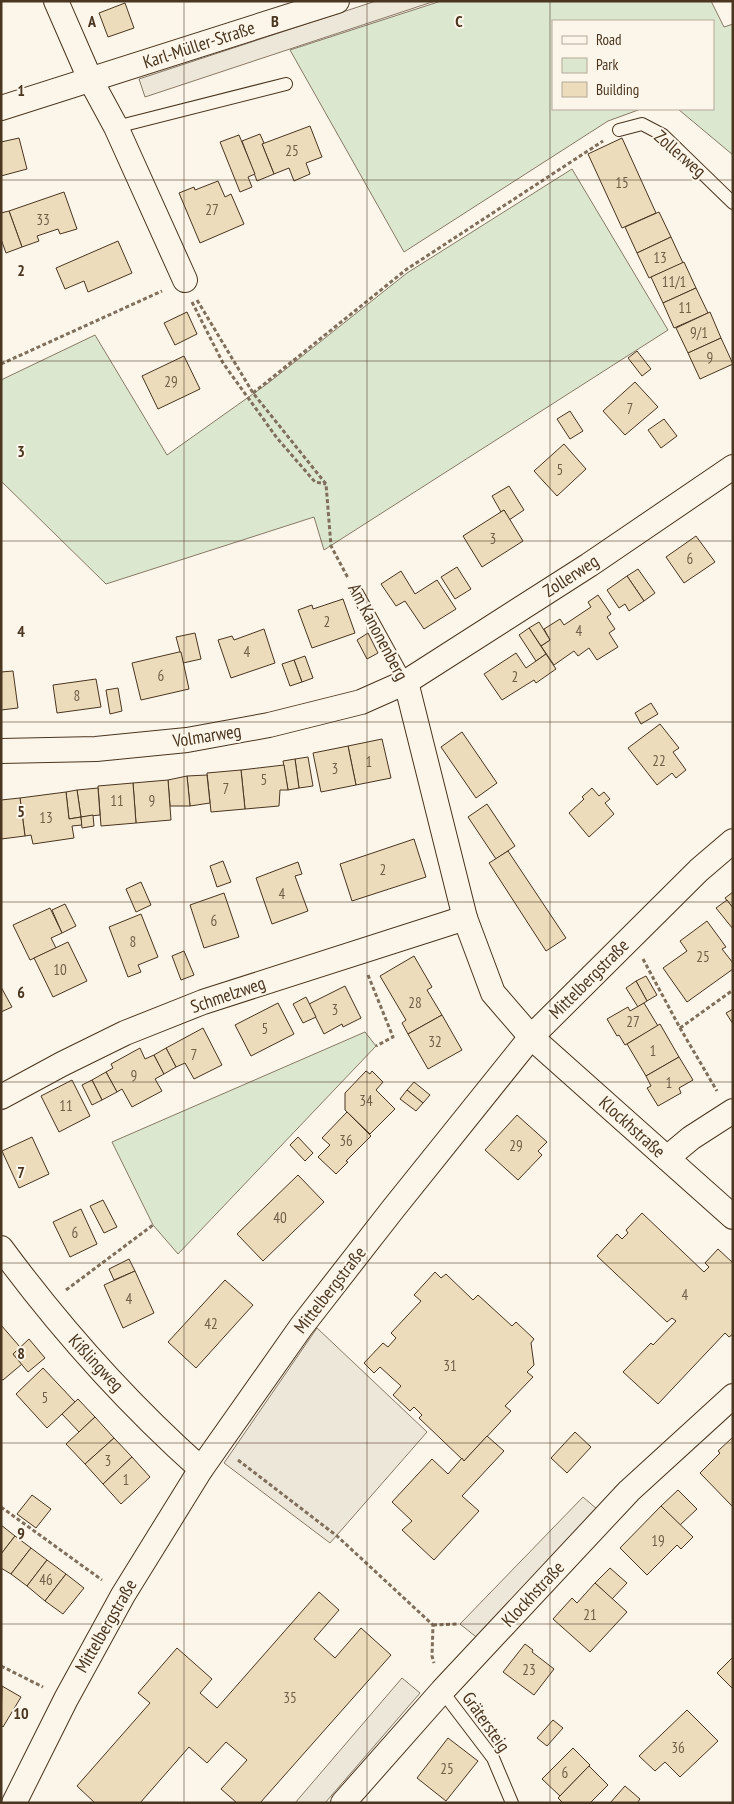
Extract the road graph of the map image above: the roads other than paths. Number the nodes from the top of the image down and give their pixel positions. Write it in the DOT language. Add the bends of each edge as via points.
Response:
graph roads {
  1 [pos="56,1"];
  2 [pos="336,1"];
  3 [pos="90,80"];
  4 [pos="286,84"];
  5 [pos="1,108"];
  6 [pos="116,127"];
  7 [pos="620,130"];
  8 [pos="733,203"];
  9 [pos="185,280"];
  10 [pos="733,467"];
  11 [pos="357,593"];
  12 [pos="406,682"];
  13 [pos="1,751"];
  14 [pos="733,842"];
  15 [pos="466,918"];
  16 [pos="531,1037"];
  17 [pos="1,1097"];
  18 [pos="732,1112"];
  19 [pos="667,1158"];
  20 [pos="733,1217"];
  21 [pos="1,1248"];
  22 [pos="733,1396"];
  23 [pos="201,1469"];
  24 [pos="442,1690"];
  25 [pos="14,1803"];
  26 [pos="343,1803"];
  27 [pos="512,1803"];
  1 -- 3 [label="street"];
  2 -- 3 [label="street, Karl-Müller-Straße"];
  3 -- 5 [label="street, Karl-Müller-Straße"];
  3 -- 6 [label="street"];
  4 -- 6 [label="lane"];
  6 -- 9 [label="street"];
  7 -- 8 [label="lane, Zollerweg" via="642,124 664,135"];
  10 -- 12 [label="street, Zollerweg"];
  11 -- 12 [label="lane, Am Kanonenberg"];
  12 -- 13 [label="street, Volmarweg" via="361,702 269,725 186,740 96,749"];
  12 -- 15 [label="street, Am Kanonenberg"];
  14 -- 16 [label="street, Mittelbergstraße" via="699,870"];
  15 -- 16 [label="street, Am Kanonenberg" via="493,993"];
  15 -- 17 [label="street, Schmelzweg" via="203,1002 134,1029"];
  16 -- 19 [label="street, Klockhstraße"];
  16 -- 23 [label="street, Mittelbergstraße" via="301,1327"];
  18 -- 19 [label="street"];
  19 -- 20 [label="street, Klockhstraße"];
  21 -- 23 [label="street, Kißlingweg" via="68,1334"];
  22 -- 24 [label="street, Klockhstraße" via="629,1491"];
  23 -- 25 [label="street, Mittelbergstraße" via="123,1595 66,1698"];
  24 -- 26 [label="street, Klockhstraße"];
  24 -- 27 [label="lane, Grätersteig" via="493,1758"];
}
